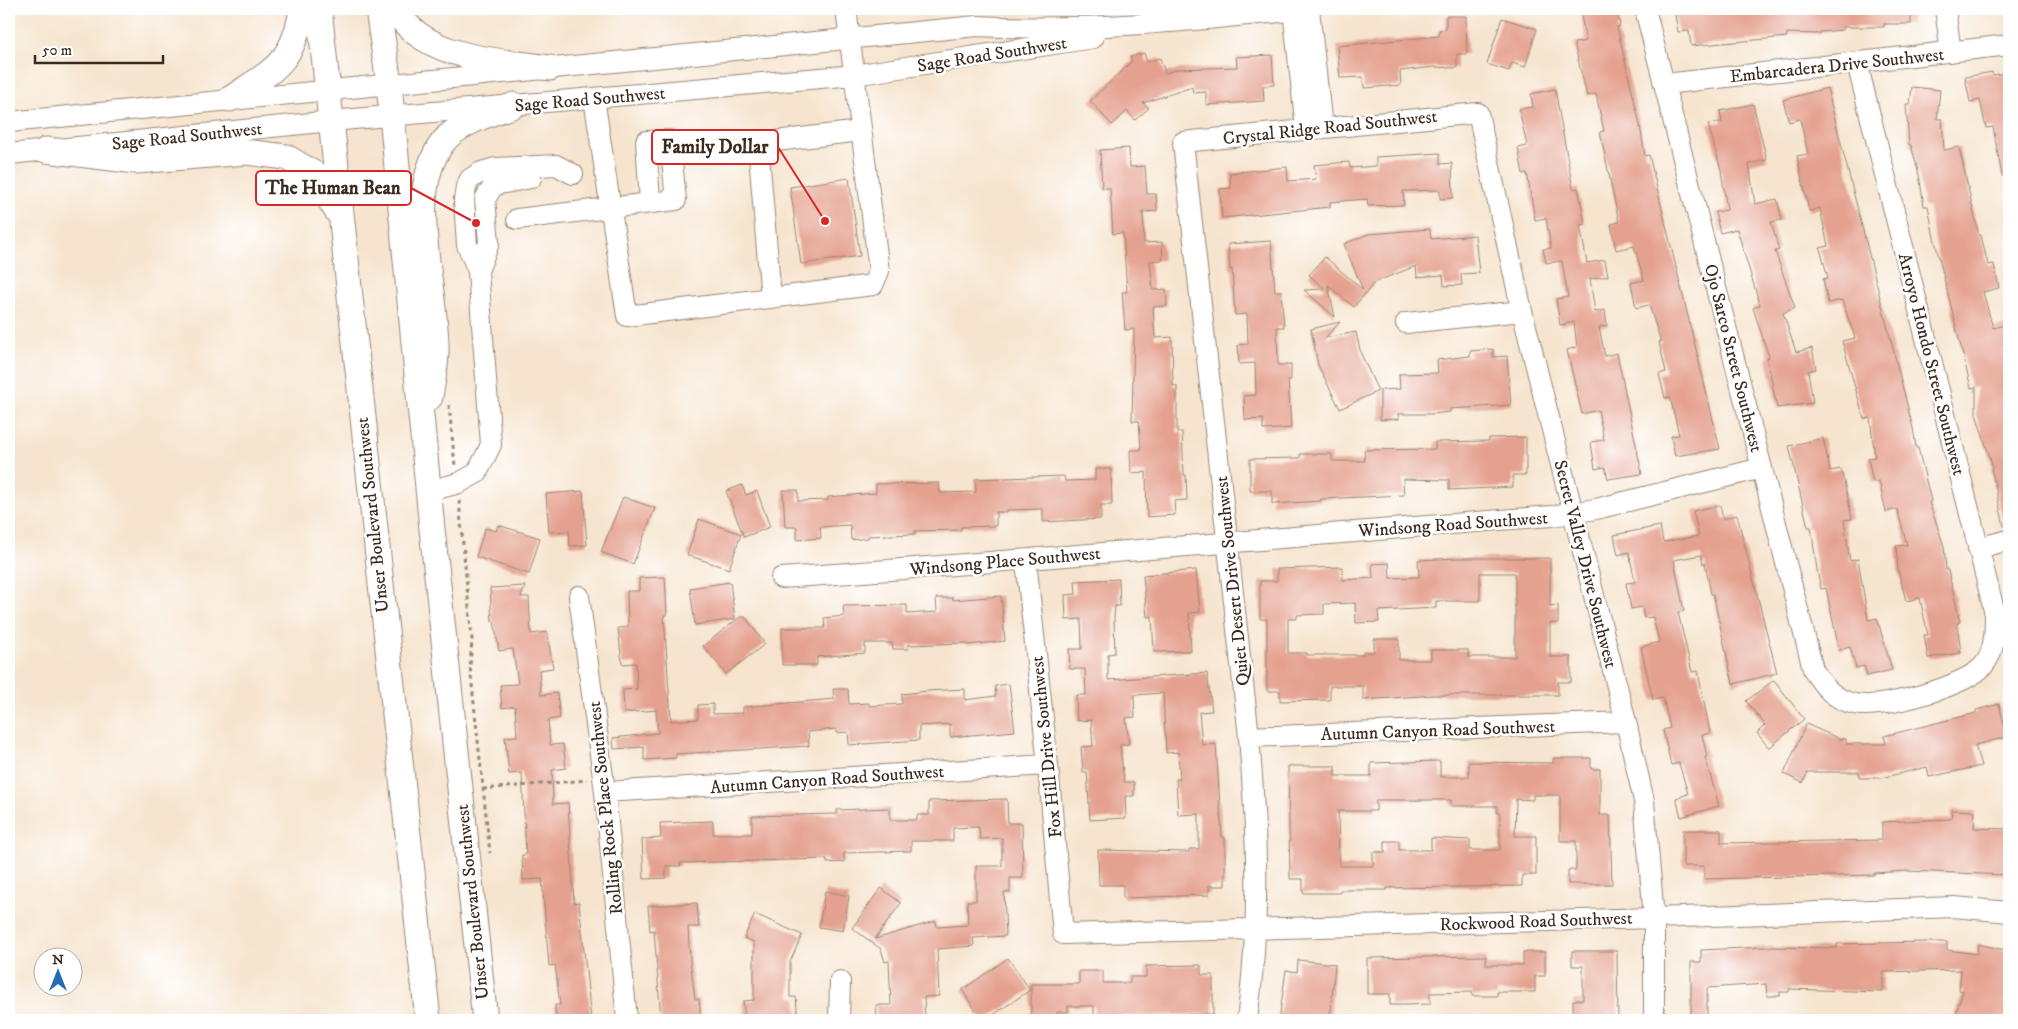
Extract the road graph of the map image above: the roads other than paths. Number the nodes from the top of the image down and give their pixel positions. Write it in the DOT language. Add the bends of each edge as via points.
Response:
graph roads {
  1 [pos="302,9"];
  2 [pos="319,9"];
  3 [pos="378,9"];
  4 [pos="395,9"];
  5 [pos="846,9"];
  6 [pos="1304,9"];
  7 [pos="1646,9"];
  8 [pos="1945,9"];
  9 [pos="1164,21"];
  10 [pos="850,38"];
  11 [pos="2009,45"];
  12 [pos="1951,52"];
  13 [pos="1857,63"];
  14 [pos="550,68"];
  15 [pos="854,75"];
  16 [pos="389,84"];
  17 [pos="1664,84"];
  18 [pos="328,89"];
  19 [pos="594,98"];
  20 [pos="230,99"];
  21 [pos="514,105"];
  22 [pos="1478,113"];
  23 [pos="393,116"];
  24 [pos="15,121"];
  25 [pos="331,121"];
  26 [pos="1314,128"];
  27 [pos="861,131"];
  28 [pos="1183,142"];
  29 [pos="27,152"];
  30 [pos="605,171"];
  31 [pos="650,202"];
  32 [pos="610,208"];
  33 [pos="340,216"];
  34 [pos="518,219"];
  35 [pos="771,298"];
  36 [pos="1522,311"];
  37 [pos="1406,323"];
  38 [pos="425,442"];
  39 [pos="1762,468"];
  40 [pos="429,491"];
  41 [pos="1573,514"];
  42 [pos="2009,540"];
  43 [pos="1228,541"];
  44 [pos="1978,548"];
  45 [pos="1026,561"];
  46 [pos="781,578"];
  47 [pos="579,596"];
  48 [pos="1984,665"];
  49 [pos="1626,722"];
  50 [pos="1249,737"];
  51 [pos="1048,765"];
  52 [pos="604,785"];
  53 [pos="2009,912"];
  54 [pos="1654,918"];
  55 [pos="1257,929"];
  56 [pos="1064,934"];
  57 [pos="840,981"];
  58 [pos="428,1020"];
  59 [pos="484,1020"];
  60 [pos="627,1020"];
  61 [pos="839,1020"];
  62 [pos="1247,1020"];
  63 [pos="1654,1020"];
  1 -- 20 [label="main road" via="300,26 290,53 277,68"];
  2 -- 18 [label="main road, Unser Boulevard Southwest"];
  3 -- 16 [label="main road, Unser Boulevard Southwest"];
  4 -- 14 [label="main road" via="402,22 437,47"];
  5 -- 10 [label="street"];
  6 -- 9 [label="street, Sage Road Southwest"];
  6 -- 26 [label="street"];
  7 -- 17 [label="street, Ojo Sarco Street Southwest"];
  8 -- 12 [label="street"];
  9 -- 10 [label="street, Sage Road Southwest" via="1058,28 977,26"];
  9 -- 15 [label="street, Sage Road Southwest" via="1157,31 1054,43"];
  10 -- 14 [label="street, Sage Road Southwest"];
  10 -- 15 [label="street"];
  11 -- 12 [label="street, Embarcadera Drive Southwest"];
  12 -- 13 [label="street, Embarcadera Drive Southwest"];
  13 -- 17 [label="street, Embarcadera Drive Southwest"];
  13 -- 44 [label="street, Arroyo Hondo Street Southwest"];
  14 -- 16 [label="street, Sage Road Southwest"];
  15 -- 19 [label="street, Sage Road Southwest"];
  15 -- 27 [label="street"];
  16 -- 18 [label="street, Sage Road Southwest"];
  16 -- 23 [label="main road, Unser Boulevard Southwest"];
  17 -- 39 [label="street, Ojo Sarco Street Southwest"];
  18 -- 20 [label="street, Sage Road Southwest"];
  18 -- 25 [label="main road, Unser Boulevard Southwest"];
  19 -- 21 [label="street, Sage Road Southwest"];
  19 -- 30 [label="street"];
  20 -- 24 [label="street, Sage Road Southwest"];
  21 -- 23 [label="street, Sage Road Southwest"];
  21 -- 38 [label="main road" via="472,121 445,139 432,158 425,180 424,231 436,351"];
  22 -- 26 [label="street, Crystal Ridge Road Southwest"];
  22 -- 36 [label="street, Secret Valley Drive Southwest"];
  23 -- 25 [label="street, Sage Road Southwest"];
  23 -- 38 [label="main road, Unser Boulevard Southwest"];
  24 -- 29 [label="street"];
  25 -- 29 [label="street, Sage Road Southwest"];
  25 -- 33 [label="main road, Unser Boulevard Southwest"];
  26 -- 28 [label="street, Crystal Ridge Road Southwest"];
  27 -- 35 [label="street" via="879,271 873,285"];
  27 -- 35 [label="street" via="758,143"];
  28 -- 43 [label="street, Quiet Desert Drive Southwest"];
  29 -- 33 [label="main road" via="136,160 246,152 286,157 313,173"];
  30 -- 32 [label="street"];
  30 -- 40 [label="street" via="515,179 494,185 485,199 489,243 478,271 491,445 478,473 459,483"];
  31 -- 32 [label="street"];
  32 -- 34 [label="street"];
  32 -- 35 [label="street" via="627,316"];
  33 -- 58 [label="main road, Unser Boulevard Southwest"];
  36 -- 37 [label="street"];
  36 -- 41 [label="street, Secret Valley Drive Southwest"];
  38 -- 40 [label="main road, Unser Boulevard Southwest"];
  39 -- 41 [label="street, Windsong Road Southwest"];
  39 -- 48 [label="street, Ojo Sarco Street Southwest" via="1813,669 1821,684 1838,698 1873,706 1955,685"];
  40 -- 59 [label="main road, Unser Boulevard Southwest"];
  41 -- 43 [label="street, Windsong Road Southwest"];
  41 -- 49 [label="street, Secret Valley Drive Southwest"];
  42 -- 44 [label="street"];
  43 -- 45 [label="street, Windsong Place Southwest"];
  43 -- 50 [label="street, Quiet Desert Drive Southwest"];
  44 -- 48 [label="street, Arroyo Hondo Street Southwest" via="1995,614 1995,634"];
  45 -- 46 [label="street, Windsong Place Southwest"];
  45 -- 51 [label="street, Fox Hill Drive Southwest"];
  47 -- 52 [label="street, Rolling Rock Place Southwest"];
  49 -- 50 [label="street, Autumn Canyon Road Southwest"];
  49 -- 54 [label="street, Secret Valley Drive Southwest" via="1644,801"];
  50 -- 55 [label="street, Quiet Desert Drive Southwest" via="1257,835"];
  51 -- 52 [label="street, Autumn Canyon Road Southwest"];
  51 -- 56 [label="street, Fox Hill Drive Southwest"];
  52 -- 60 [label="street, Rolling Rock Place Southwest"];
  53 -- 54 [label="street, Rockwood Road Southwest" via="1954,907"];
  54 -- 55 [label="street, Rockwood Road Southwest"];
  54 -- 63 [label="street, Secret Valley Drive Southwest"];
  55 -- 56 [label="street, Rockwood Road Southwest"];
  55 -- 62 [label="street, Quiet Desert Drive Southwest"];
  57 -- 61 [label="street"];
}
